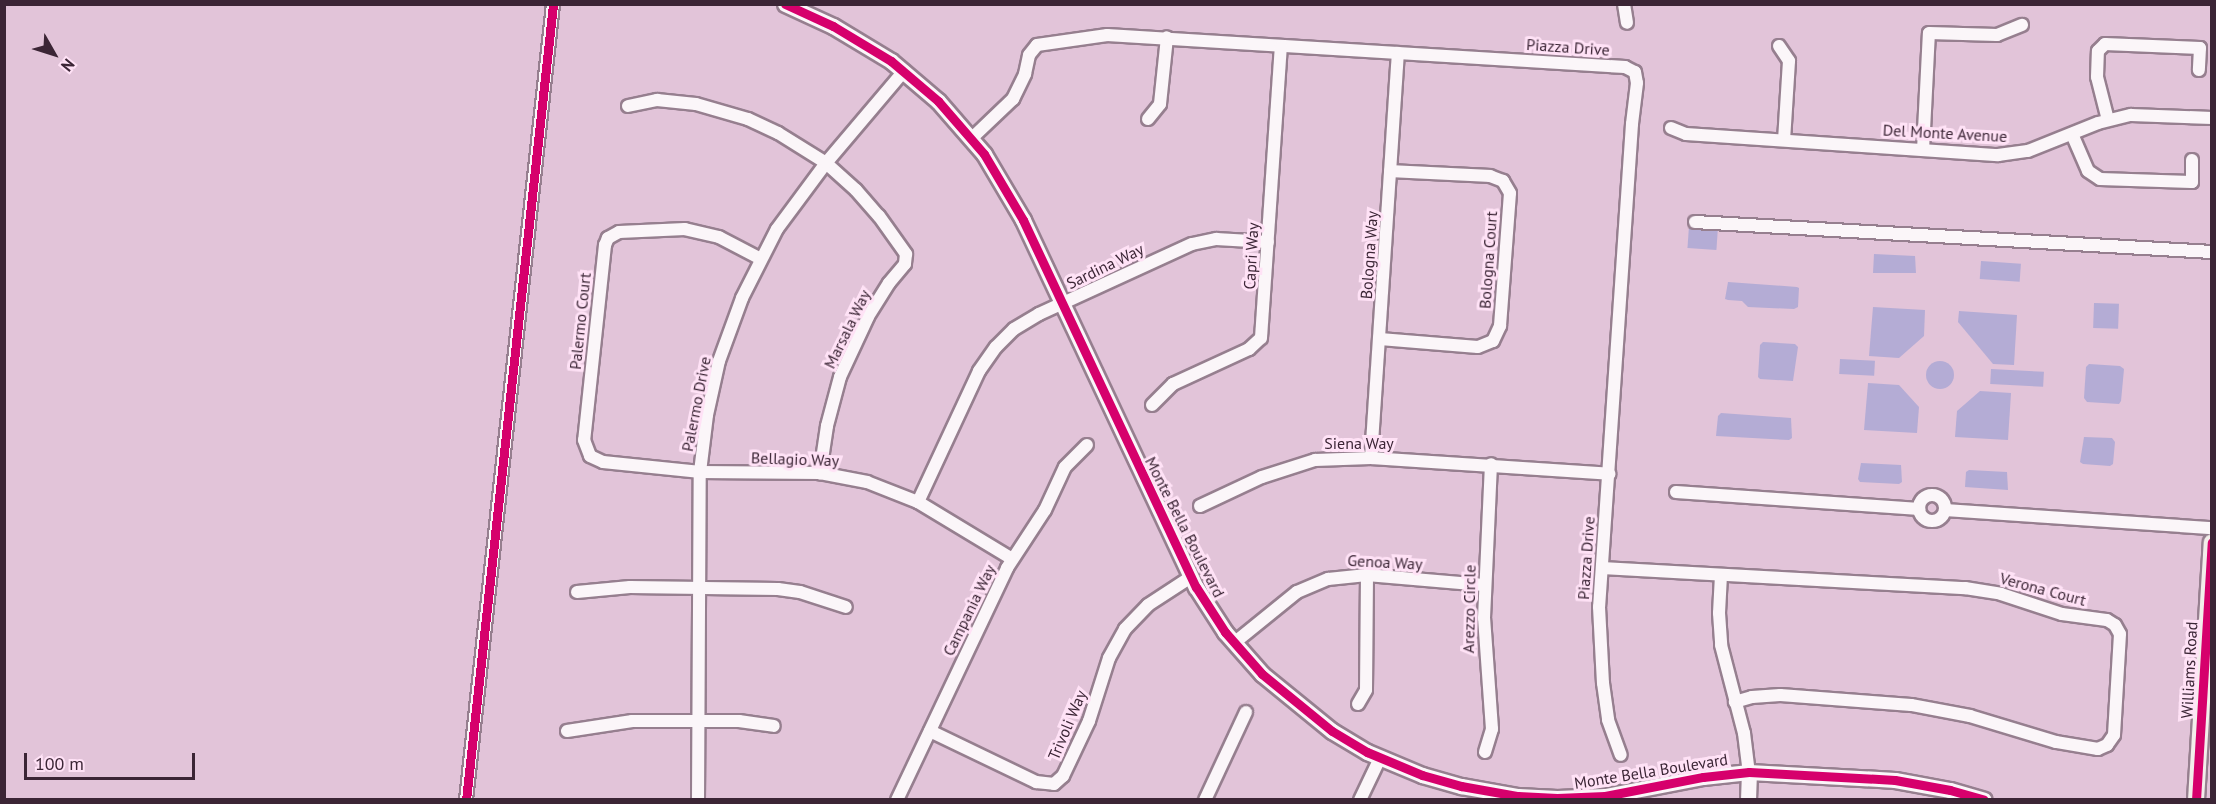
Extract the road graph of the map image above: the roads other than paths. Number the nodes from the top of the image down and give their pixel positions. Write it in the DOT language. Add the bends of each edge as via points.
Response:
graph roads {
  1 [pos="553,4"];
  2 [pos="785,4"];
  3 [pos="1624,4"];
  4 [pos="1627,23"];
  5 [pos="2022,25"];
  6 [pos="1167,37"];
  7 [pos="1779,46"];
  8 [pos="1281,47"];
  9 [pos="1398,53"];
  10 [pos="2199,70"];
  11 [pos="904,71"];
  12 [pos="628,106"];
  13 [pos="2211,118"];
  14 [pos="1148,119"];
  15 [pos="2108,120"];
  16 [pos="1671,128"];
  17 [pos="2072,134"];
  18 [pos="972,138"];
  19 [pos="1784,140"];
  20 [pos="1923,150"];
  21 [pos="2192,160"];
  22 [pos="826,163"];
  23 [pos="1390,171"];
  24 [pos="1695,222"];
  25 [pos="1268,242"];
  26 [pos="2211,252"];
  27 [pos="761,259"];
  28 [pos="1063,305"];
  29 [pos="1380,339"];
  30 [pos="1152,405"];
  31 [pos="1087,445"];
  32 [pos="1371,458"];
  33 [pos="1491,464"];
  34 [pos="700,472"];
  35 [pos="820,473"];
  36 [pos="1609,474"];
  37 [pos="1676,492"];
  38 [pos="918,502"];
  39 [pos="1200,506"];
  40 [pos="1919,509"];
  41 [pos="1945,510"];
  42 [pos="2211,528"];
  43 [pos="2211,542"];
  44 [pos="1012,559"];
  45 [pos="1602,568"];
  46 [pos="1367,575"];
  47 [pos="1721,575"];
  48 [pos="1191,577"];
  49 [pos="1484,585"];
  50 [pos="698,587"];
  51 [pos="577,592"];
  52 [pos="846,607"];
  53 [pos="1234,643"];
  54 [pos="1735,702"];
  55 [pos="1358,704"];
  56 [pos="1246,712"];
  57 [pos="698,721"];
  58 [pos="774,726"];
  59 [pos="567,730"];
  60 [pos="930,731"];
  61 [pos="1485,752"];
  62 [pos="1621,755"];
  63 [pos="1380,758"];
  64 [pos="1749,772"];
  65 [pos="466,800"];
  66 [pos="698,800"];
  67 [pos="897,800"];
  68 [pos="1204,800"];
  69 [pos="1360,800"];
  70 [pos="1748,800"];
  71 [pos="1984,800"];
  72 [pos="2196,800"];
  1 -- 65 [label="street"];
  2 -- 11 [label="street, Monte Bella Boulevard" via="833,26"];
  3 -- 4 [label="street"];
  5 -- 20 [label="street" via="1997,35 1929,33"];
  6 -- 8 [label="street, Piazza Drive"];
  6 -- 14 [label="street" via="1160,104"];
  6 -- 18 [label="street, Piazza Drive" via="1107,35 1037,45 1029,55 1025,74 1012,99"];
  7 -- 19 [label="street" via="1789,61"];
  8 -- 9 [label="street, Piazza Drive"];
  8 -- 25 [label="street, Capri Way"];
  9 -- 23 [label="street, Bologna Way"];
  9 -- 36 [label="street, Piazza Drive" via="1625,66 1635,72"];
  10 -- 15 [label="street" via="2200,48 2105,44 2098,51 2097,78"];
  11 -- 18 [label="street, Monte Bella Boulevard"];
  11 -- 22 [label="street, Palermo Drive"];
  12 -- 22 [label="street" via="657,100 724,111 778,133"];
  13 -- 15 [label="street, Del Monte Avenue" via="2147,114"];
  15 -- 17 [label="street, Del Monte Avenue"];
  16 -- 19 [label="street, Del Monte Avenue" via="1686,134"];
  17 -- 20 [label="street, Del Monte Avenue" via="2012,154"];
  17 -- 21 [label="street" via="2088,171 2100,178 2192,182"];
  18 -- 28 [label="street, Monte Bella Boulevard" via="1010,196"];
  19 -- 20 [label="street, Del Monte Avenue"];
  22 -- 27 [label="street, Palermo Drive"];
  22 -- 35 [label="street, Marsala Way" via="873,209 907,259 868,317 840,377"];
  23 -- 29 [label="street, Bologna Way"];
  23 -- 29 [label="street, Bologna Court" via="1490,176 1503,181 1510,193 1500,326 1493,341 1478,346"];
  24 -- 26 [label="street"];
  25 -- 28 [label="street, Sardina Way" via="1216,239 1192,244"];
  25 -- 30 [label="street, Capri Way" via="1261,338 1249,349 1173,384"];
  27 -- 34 [label="street, Palermo Drive" via="742,298 720,361 707,415"];
  27 -- 34 [label="street, Palermo Court" via="719,237 685,229 619,232 608,238 605,245 585,448 594,459 603,462"];
  28 -- 38 [label="street, Sardina Way" via="1014,329 987,358"];
  28 -- 48 [label="street, Monte Bella Boulevard"];
  29 -- 32 [label="street, Bologna Way"];
  31 -- 44 [label="street, Campania Way" via="1065,466 1041,518"];
  32 -- 33 [label="street, Siena Way"];
  32 -- 39 [label="street, Siena Way" via="1315,460 1289,466"];
  33 -- 36 [label="street, Siena Way"];
  33 -- 49 [label="street, Arezzo Circle"];
  34 -- 35 [label="street, Bellagio Way"];
  34 -- 50 [label="street, Palermo Drive"];
  35 -- 38 [label="street, Bellagio Way" via="867,482"];
  36 -- 45 [label="street, Piazza Drive"];
  37 -- 40 [label="street"];
  38 -- 44 [label="street, Bellagio Way"];
  40 -- 41 [label="street" via="1923,517 1933,520"];
  40 -- 41 [label="street" via="1924,497 1934,495 1941,498"];
  41 -- 42 [label="street"];
  43 -- 72 [label="main road, Williams Road"];
  44 -- 60 [label="street, Campania Way"];
  45 -- 47 [label="street, Verona Court"];
  45 -- 62 [label="street, Piazza Drive" via="1601,664 1608,720"];
  46 -- 49 [label="street, Genoa Way"];
  46 -- 53 [label="street, Genoa Way" via="1338,576 1307,586"];
  46 -- 55 [label="street" via="1366,690"];
  47 -- 54 [label="street" via="1721,645"];
  47 -- 54 [label="street, Verona Court" via="1988,591 2062,614 2107,620 2120,634 2114,735 2098,749 1911,705 1780,695"];
  48 -- 53 [label="street, Monte Bella Boulevard"];
  48 -- 60 [label="street, Trivoli Way" via="1154,600 1125,629 1109,658 1089,721 1063,776 1054,784 1036,782"];
  49 -- 61 [label="street, Arezzo Circle" via="1484,649 1492,729"];
  50 -- 51 [label="street"];
  50 -- 52 [label="street" via="790,590"];
  50 -- 57 [label="street, Palermo Drive"];
  53 -- 63 [label="street, Monte Bella Boulevard" via="1300,708"];
  54 -- 64 [label="street"];
  56 -- 68 [label="street"];
  57 -- 58 [label="street"];
  57 -- 59 [label="street" via="616,722"];
  57 -- 66 [label="street, Palermo Drive"];
  60 -- 67 [label="street, Campania Way"];
  63 -- 64 [label="street, Monte Bella Boulevard" via="1461,786 1548,798 1605,796"];
  63 -- 69 [label="street"];
  64 -- 70 [label="street"];
  64 -- 71 [label="street, Monte Bella Boulevard" via="1895,780"];
}
